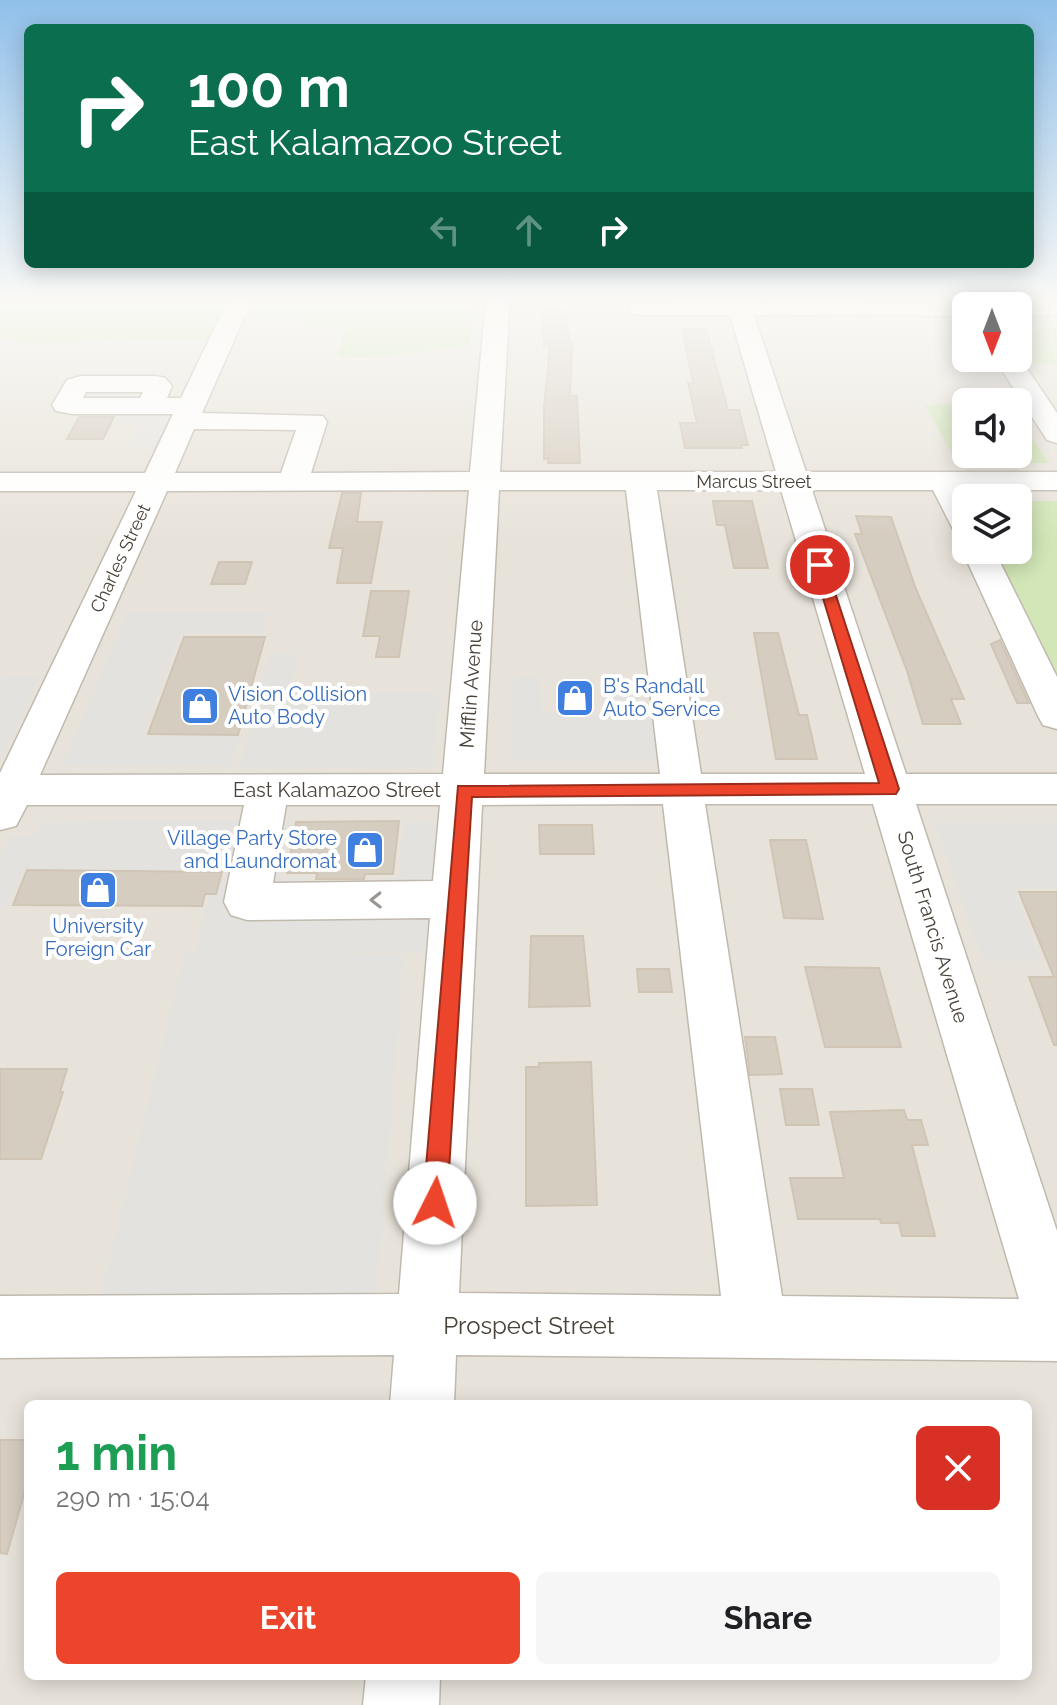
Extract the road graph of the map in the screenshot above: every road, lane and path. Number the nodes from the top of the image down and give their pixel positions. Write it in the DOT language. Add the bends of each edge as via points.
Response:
graph roads {
  1 [pos="204,380"];
  2 [pos="481,380"];
  3 [pos="761,380"];
  4 [pos="1021,380"];
  5 [pos="150,406"];
  6 [pos="188,414"];
  7 [pos="1057,434"];
  8 [pos="640,481"];
  9 [pos="793,481"];
  10 [pos="944,481"];
  11 [pos="1057,481"];
  12 [pos="0,482"];
  13 [pos="156,482"];
  14 [pos="293,482"];
  15 [pos="460,482"];
  16 [pos="952,497"];
  17 [pos="985,564"];
  18 [pos="1057,716"];
  19 [pos="890,789"];
  20 [pos="1057,789"];
  21 [pos="268,790"];
  22 [pos="682,790"];
  23 [pos="464,791"];
  24 [pos="4,799"];
  25 [pos="454,899"];
  26 [pos="427,1324"];
  27 [pos="1057,1324"];
  28 [pos="0,1327"];
  29 [pos="756,1327"];
  30 [pos="1057,1330"];
  31 [pos="422,1400"];
  32 [pos="403,1680"];
  33 [pos="401,1705"];
  1 -- 6 [label="street, Charles Street"];
  2 -- 15 [label="street, Mifflin Avenue"];
  3 -- 9 [label="street, South Francis Avenue"];
  4 -- 7 [label="street"];
  5 -- 6 [label="street"];
  6 -- 13 [label="street, Charles Street"];
  6 -- 14 [label="street" via="313,422"];
  8 -- 9 [label="street, Marcus Street"];
  8 -- 15 [label="street, Marcus Street"];
  8 -- 22 [label="street"];
  9 -- 10 [label="street, Marcus Street"];
  9 -- 19 [label="street, South Francis Avenue"];
  10 -- 11 [label="street, Marcus Street"];
  10 -- 16 [label="street"];
  12 -- 13 [label="street, Marcus Street"];
  13 -- 14 [label="street, Marcus Street"];
  13 -- 24 [label="street, Charles Street"];
  14 -- 15 [label="street, Marcus Street"];
  15 -- 23 [label="street, Mifflin Avenue"];
  17 -- 18 [label="street"];
  19 -- 20 [label="street, East Kalamazoo Street"];
  19 -- 22 [label="street, East Kalamazoo Street"];
  19 -- 27 [label="street, South Francis Avenue"];
  21 -- 23 [label="street, East Kalamazoo Street"];
  21 -- 24 [label="street, East Kalamazoo Street"];
  25 -- 21 [label="street, one-way" via="247,902"];
  22 -- 23 [label="street, East Kalamazoo Street"];
  22 -- 29 [label="street"];
  23 -- 25 [label="street, Mifflin Avenue"];
  25 -- 26 [label="street, Mifflin Avenue"];
  26 -- 28 [label="street, Prospect Street"];
  26 -- 29 [label="street, Prospect Street"];
  26 -- 31 [label="street, Mifflin Avenue"];
  29 -- 30 [label="street, Prospect Street"];
  32 -- 33 [label="street"];
}
